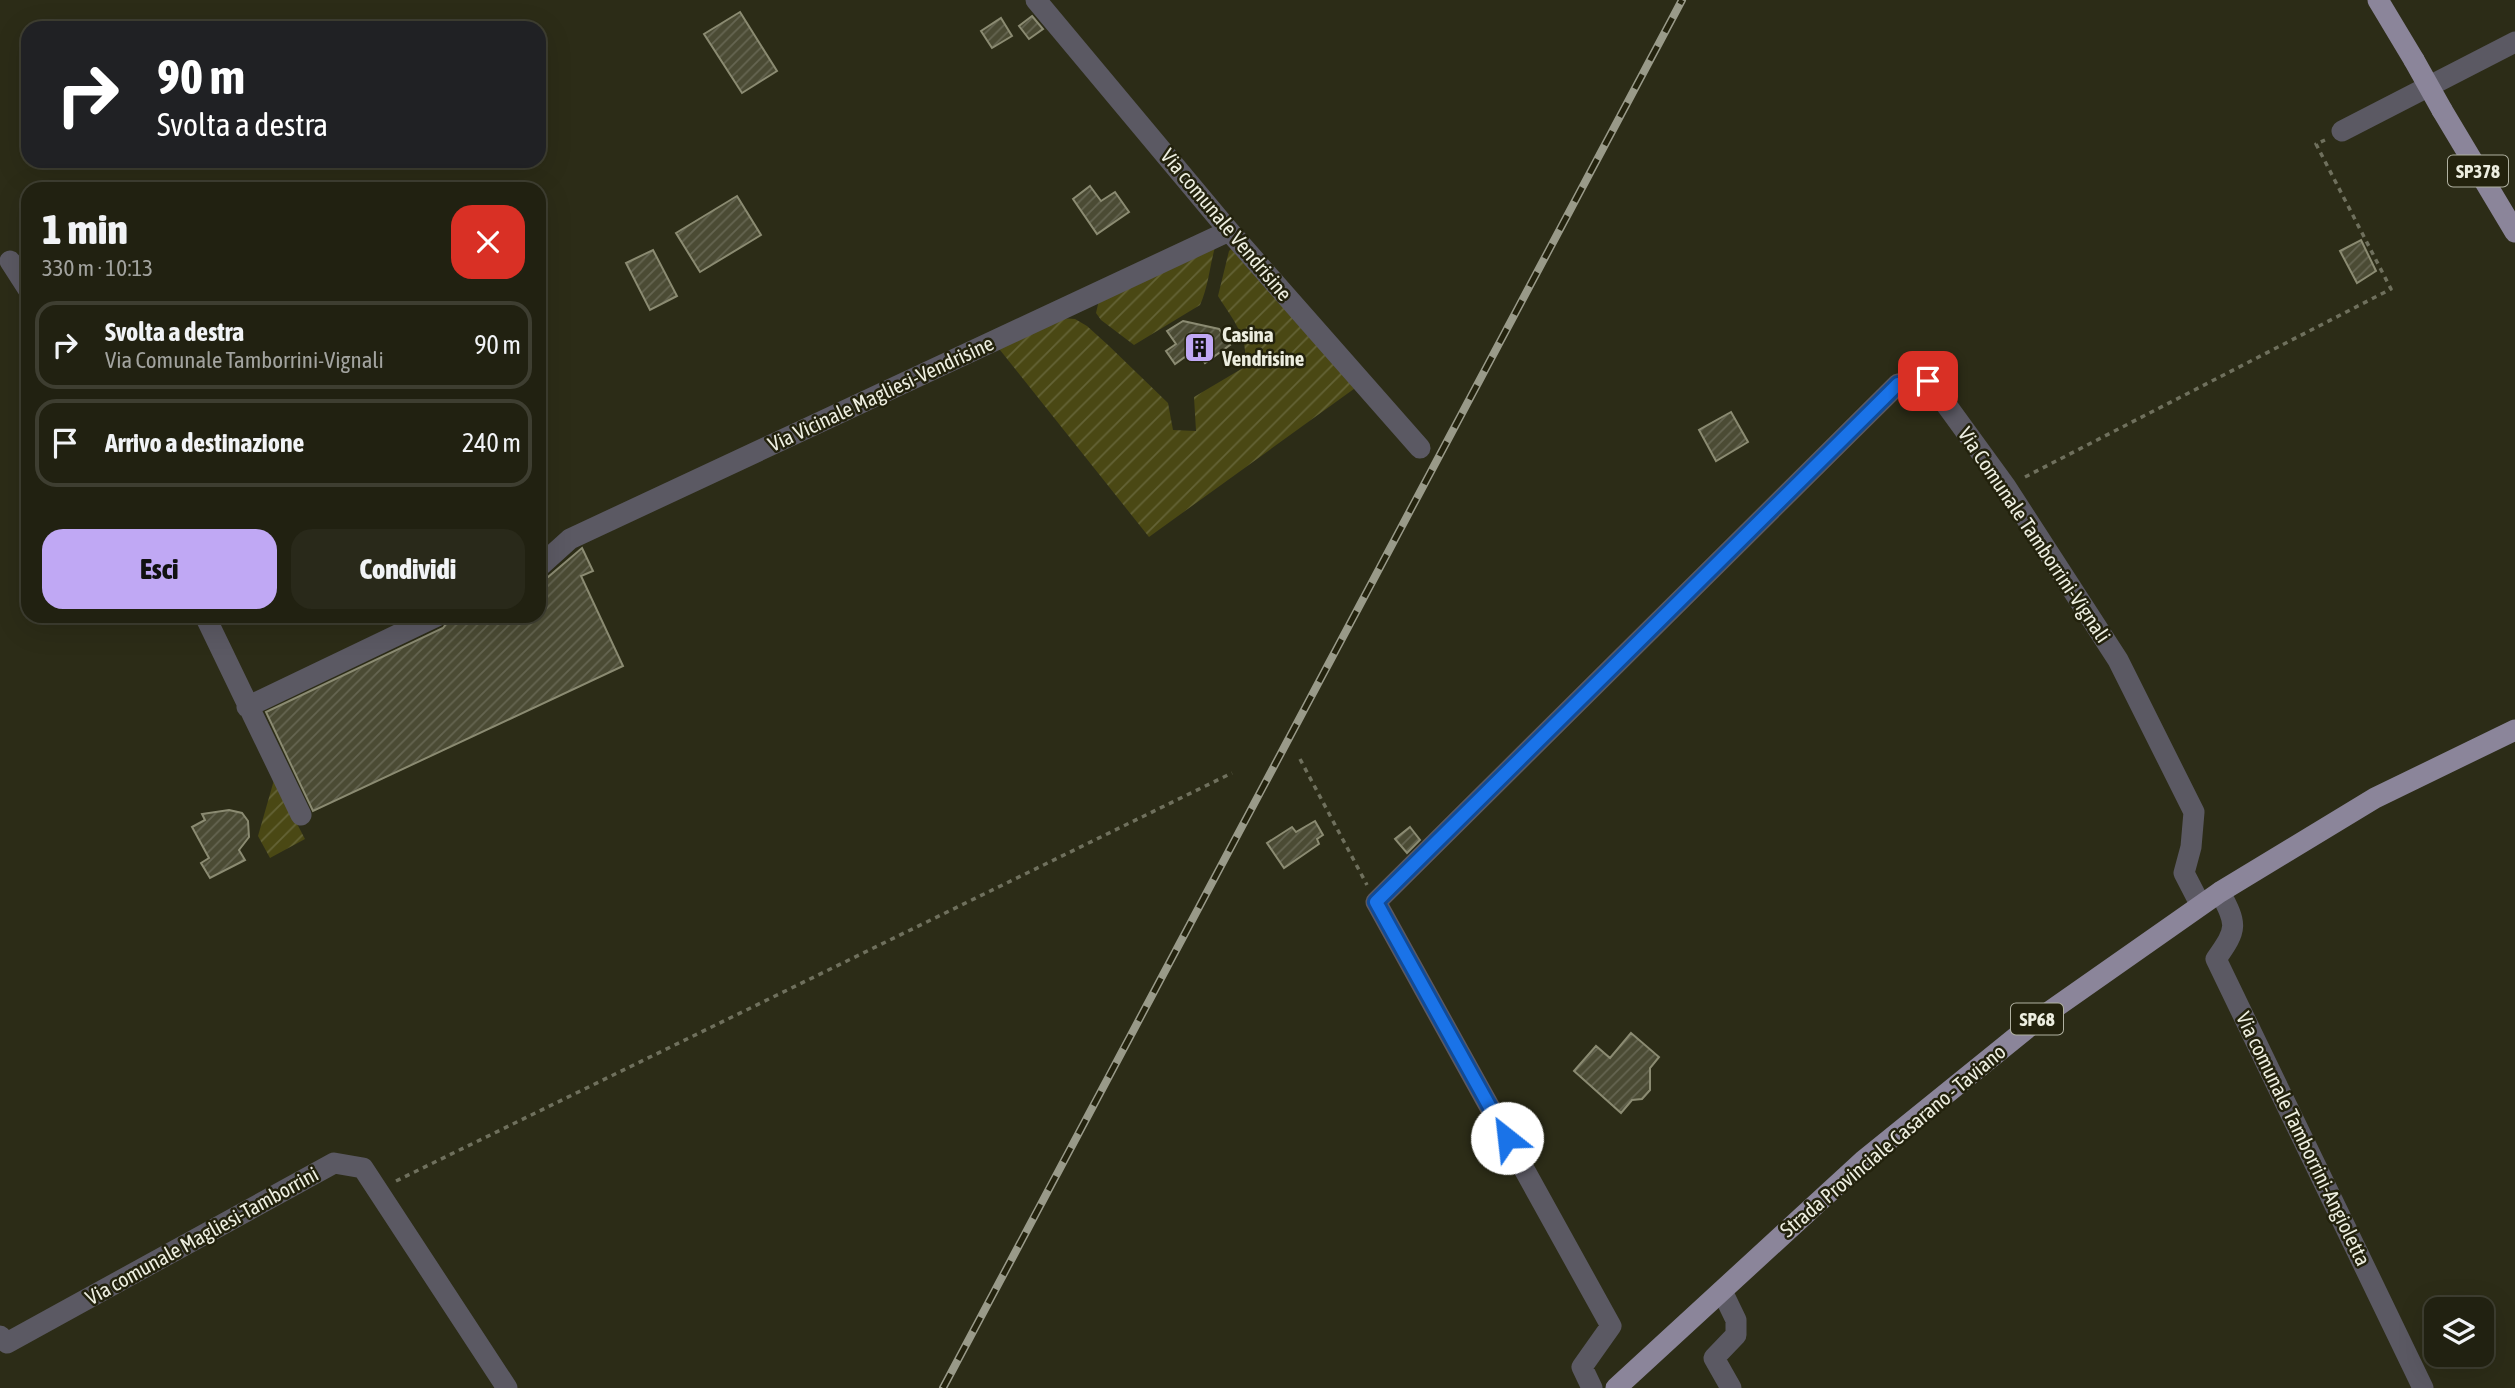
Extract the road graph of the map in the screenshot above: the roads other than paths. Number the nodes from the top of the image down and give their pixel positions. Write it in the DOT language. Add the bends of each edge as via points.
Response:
graph roads {
  1 [pos="1036,0"];
  2 [pos="2378,0"];
  3 [pos="2515,42"];
  4 [pos="2342,131"];
  5 [pos="1229,231"];
  6 [pos="2515,232"];
  7 [pos="4,257"];
  8 [pos="21,280"];
  9 [pos="1420,448"];
  10 [pos="546,561"];
  11 [pos="208,623"];
  12 [pos="423,623"];
  13 [pos="247,707"];
  14 [pos="2515,730"];
  15 [pos="301,815"];
  16 [pos="2220,892"];
  17 [pos="2200,904"];
  18 [pos="1721,1291"];
  19 [pos="0,1336"];
  20 [pos="507,1388"];
  21 [pos="1592,1388"];
  22 [pos="1616,1388"];
  23 [pos="1731,1388"];
  24 [pos="2423,1388"];
  1 -- 5 [label="street, Via comunale Vendrisine"];
  2 -- 6 [label="main road, SP378, bridge"];
  3 -- 4 [label="street"];
  5 -- 9 [label="street, Via comunale Vendrisine"];
  5 -- 10 [label="street, Via Vicinale Magliesi-Vendrisine" via="570,539"];
  7 -- 8 [label="street"];
  11 -- 13 [label="street"];
  12 -- 13 [label="street"];
  13 -- 15 [label="street"];
  14 -- 16 [label="main road, Strada Provinciale Casarano - Taviano / SP68" via="2375,798"];
  16 -- 17 [label="main road, Strada Provinciale Casarano - Taviano / SP68"];
  16 -- 24 [label="street, Via comunale Tamborrini-Angioletta" via="2233,916 2232,936 2216,959"];
  17 -- 18 [label="main road, Strada Provinciale Casarano - Taviano / SP68" via="2025,1030 1863,1161"];
  17 -- 21 [label="street, Via Comunale Tamborrini-Vignali" via="2184,873 2194,812 2118,660 2006,487 1928,381 1898,384 1376,902 1611,1326 1582,1367"];
  18 -- 22 [label="main road, Strada Provinciale Casarano - Taviano / SP68"];
  18 -- 23 [label="street" via="1736,1320 1736,1335 1714,1358"];
  19 -- 20 [label="street, Via comunale Magliesi-Tamborrini" via="7,1343 334,1163 363,1168"];
}
